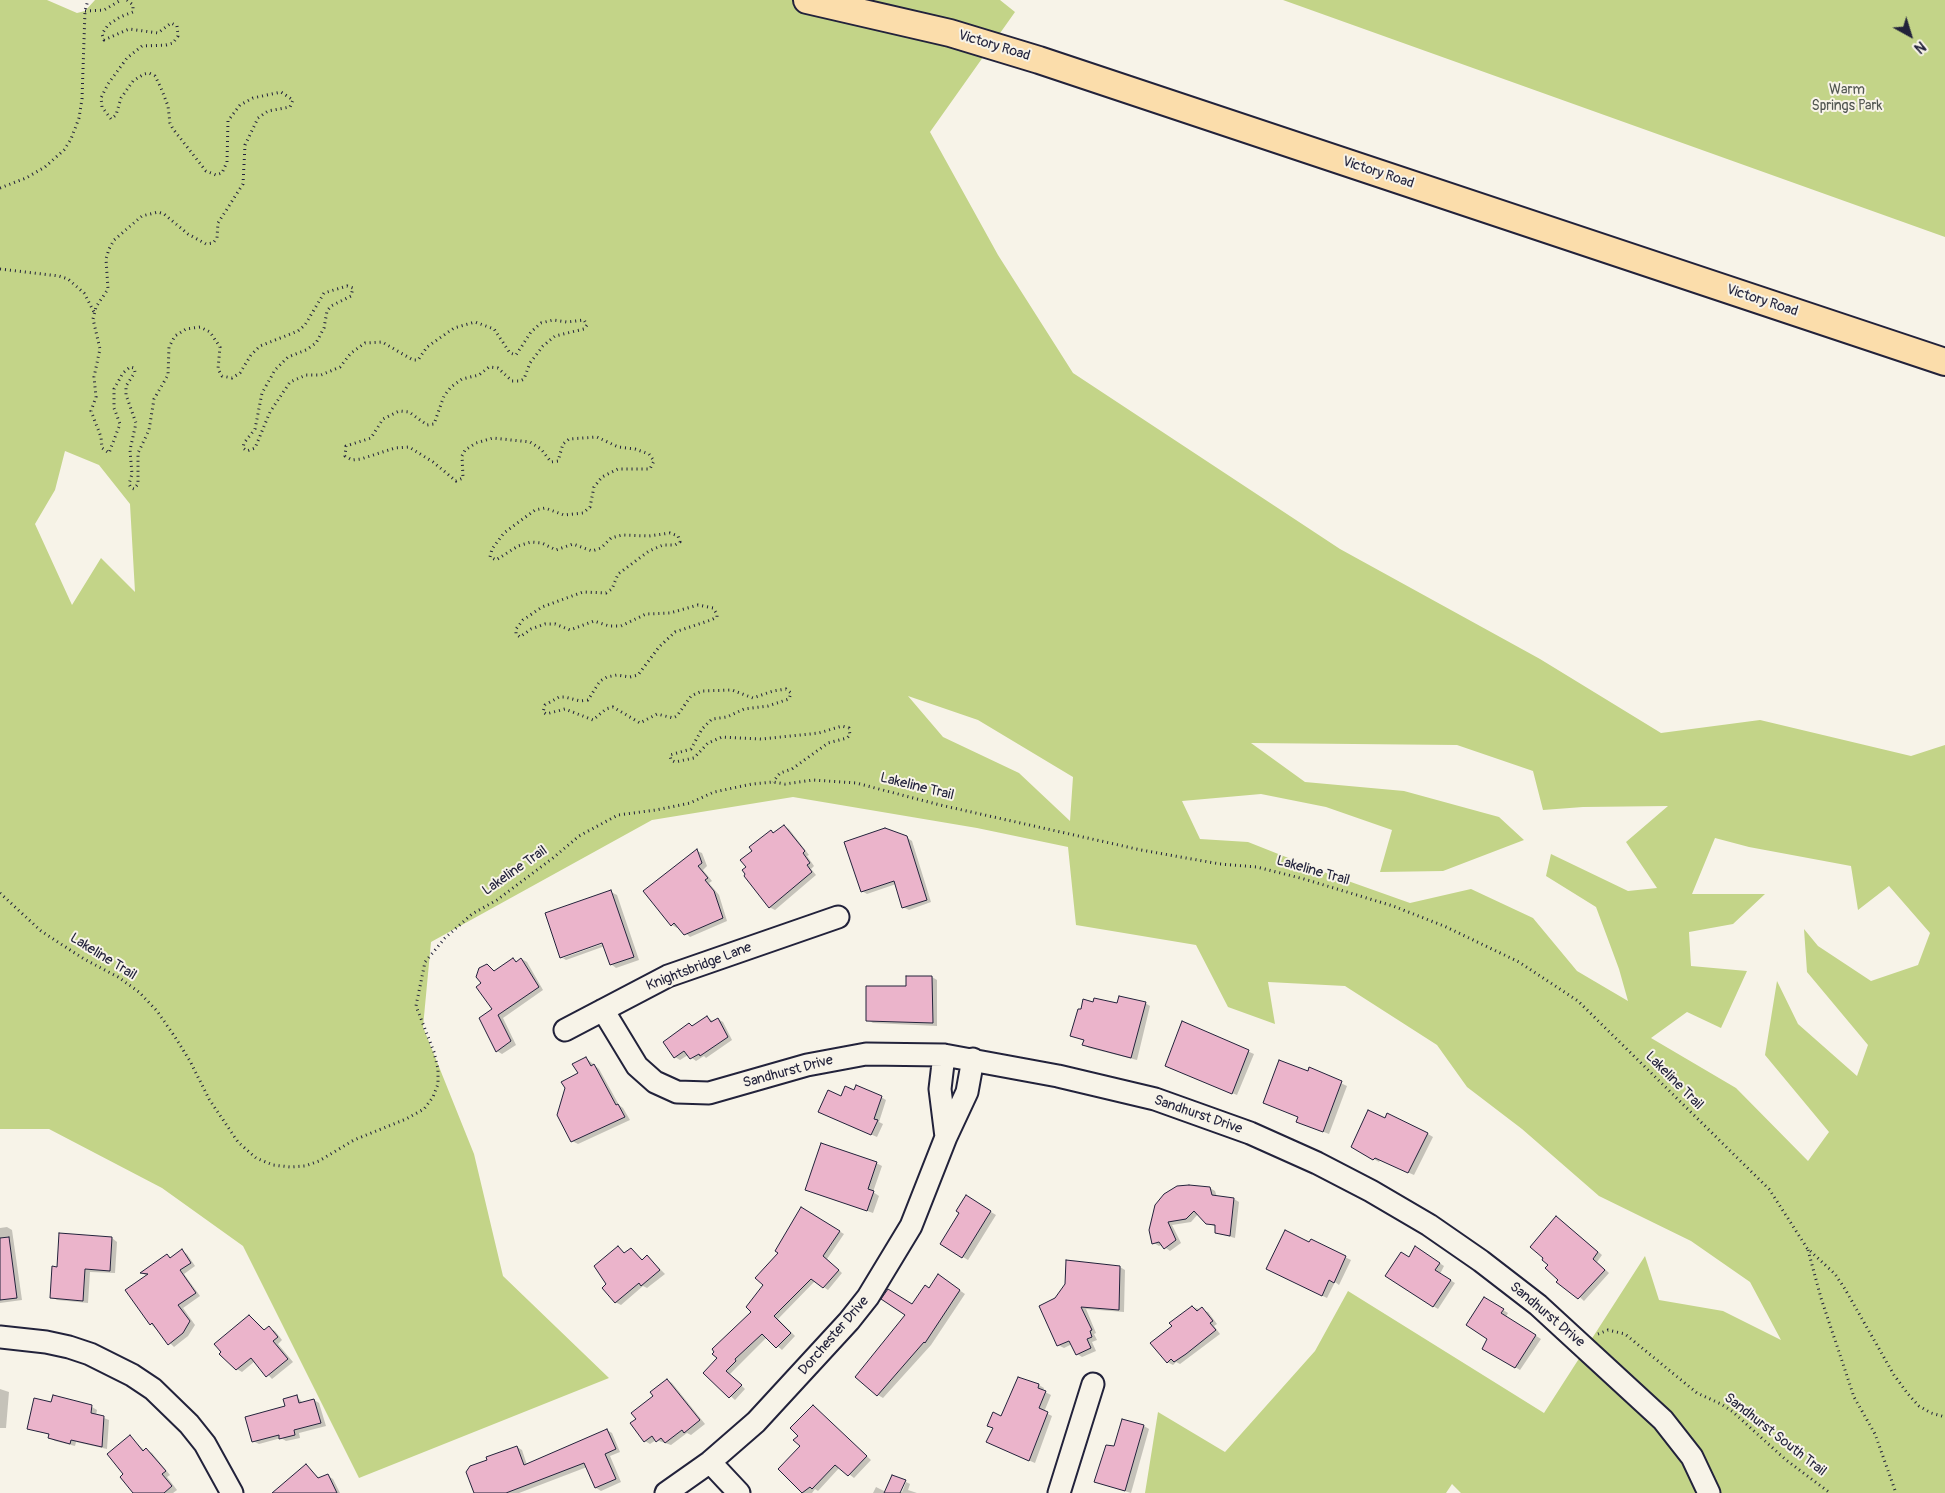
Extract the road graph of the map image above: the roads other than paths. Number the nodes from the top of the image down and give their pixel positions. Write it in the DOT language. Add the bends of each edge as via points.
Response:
graph roads {
  1 [pos="807,0"];
  2 [pos="1945,362"];
  3 [pos="838,917"];
  4 [pos="603,1010"];
  5 [pos="564,1030"];
  6 [pos="944,1055"];
  7 [pos="973,1059"];
  8 [pos="946,1137"];
  9 [pos="0,1337"];
  10 [pos="1093,1384"];
  11 [pos="710,1462"];
  12 [pos="232,1493"];
  13 [pos="666,1493"];
  14 [pos="739,1493"];
  15 [pos="1060,1493"];
  16 [pos="1709,1493"];
  1 -- 2 [label="main road, Victory Road" via="932,29 1039,60"];
  3 -- 4 [label="street, Knightsbridge Lane" via="668,976"];
  4 -- 5 [label="street, Knightsbridge Lane"];
  4 -- 6 [label="street, Sandhurst Drive" via="629,1056 645,1074 666,1088 692,1094 725,1090 807,1065 866,1054"];
  6 -- 7 [label="street, Sandhurst Drive"];
  6 -- 8 [label="street, Dorchester Drive" via="940,1089"];
  7 -- 8 [label="street, Dorchester Drive" via="967,1092"];
  7 -- 16 [label="street, Sandhurst Drive" via="1155,1099 1250,1133 1387,1201 1481,1261 1538,1305 1678,1436"];
  8 -- 11 [label="street, Dorchester Drive" via="911,1226 868,1297 777,1401"];
  9 -- 12 [label="street" via="46,1342 90,1354 153,1389 205,1444"];
  10 -- 15 [label="street"];
  11 -- 13 [label="street, Dorchester Drive"];
  11 -- 14 [label="street"];
}
